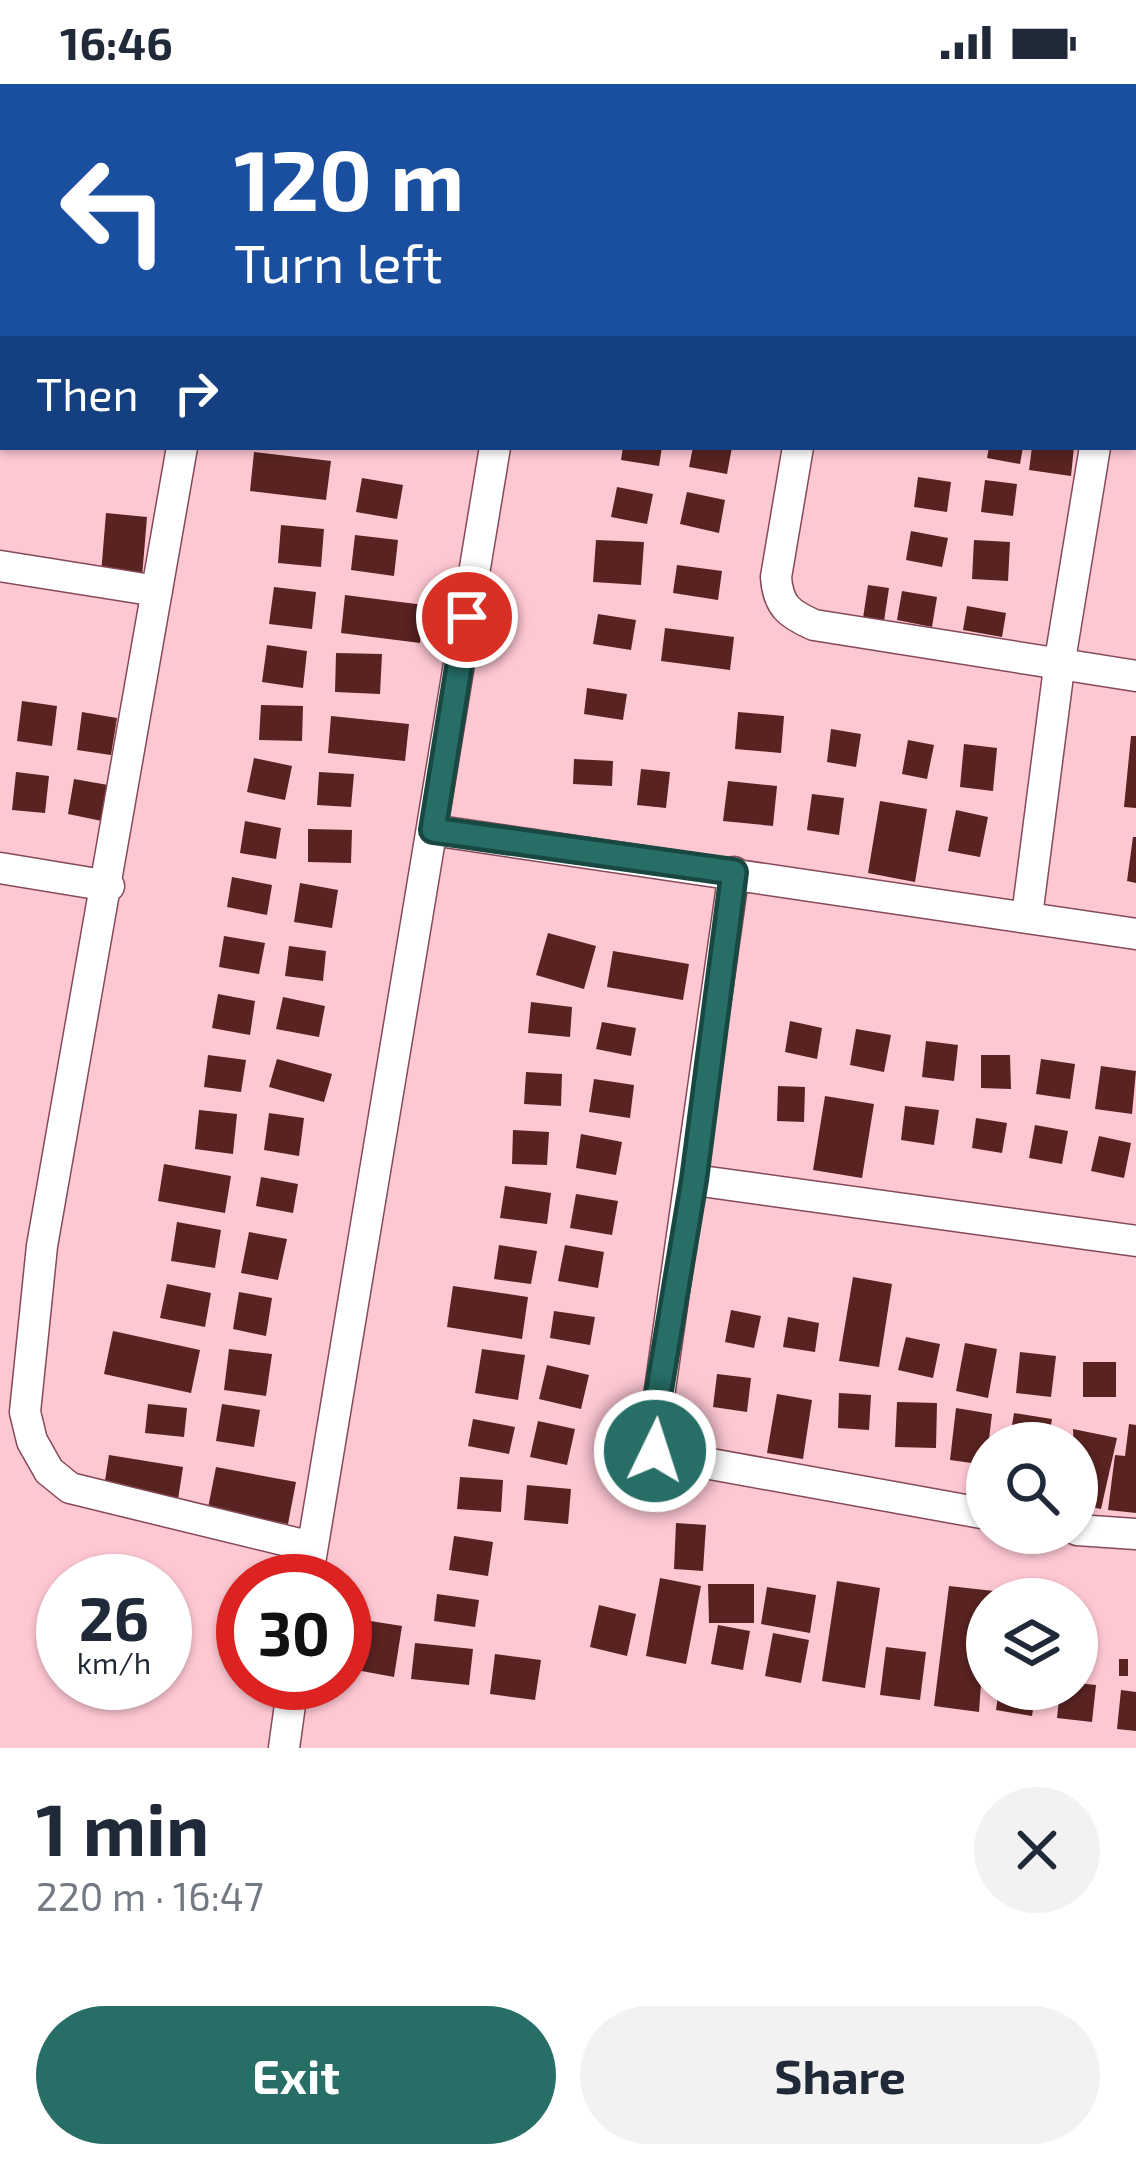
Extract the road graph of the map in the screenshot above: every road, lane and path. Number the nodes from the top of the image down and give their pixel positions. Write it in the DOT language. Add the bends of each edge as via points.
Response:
graph roads {
  1 [pos="182,450"];
  2 [pos="494,450"];
  3 [pos="797,450"];
  4 [pos="1095,450"];
  5 [pos="0,566"];
  6 [pos="158,591"];
  7 [pos="1060,660"];
  8 [pos="1136,676"];
  9 [pos="433,830"];
  10 [pos="0,868"];
  11 [pos="734,872"];
  12 [pos="109,886"];
  13 [pos="1027,916"];
  14 [pos="1136,934"];
  15 [pos="694,1180"];
  16 [pos="1136,1241"];
  17 [pos="966,1510"];
  18 [pos="1098,1531"];
  19 [pos="1136,1534"];
  20 [pos="312,1547"];
  21 [pos="311,1554"];
  22 [pos="289,1710"];
  23 [pos="284,1748"];
  1 -- 6 [label="street"];
  2 -- 9 [label="street"];
  3 -- 7 [label="street" via="776,578 778,599 791,615 814,625"];
  4 -- 7 [label="street"];
  5 -- 6 [label="street"];
  6 -- 12 [label="street"];
  7 -- 8 [label="street"];
  7 -- 13 [label="street"];
  9 -- 11 [label="street"];
  9 -- 20 [label="street"];
  10 -- 12 [label="street"];
  11 -- 13 [label="street"];
  11 -- 15 [label="street"];
  12 -- 20 [label="street" via="42,1246 25,1412 32,1442 70,1488"];
  13 -- 14 [label="street"];
  15 -- 16 [label="street"];
  15 -- 17 [label="street" via="655,1451"];
  18 -- 19 [label="street"];
  20 -- 21 [label="street"];
  22 -- 23 [label="street"];
}
